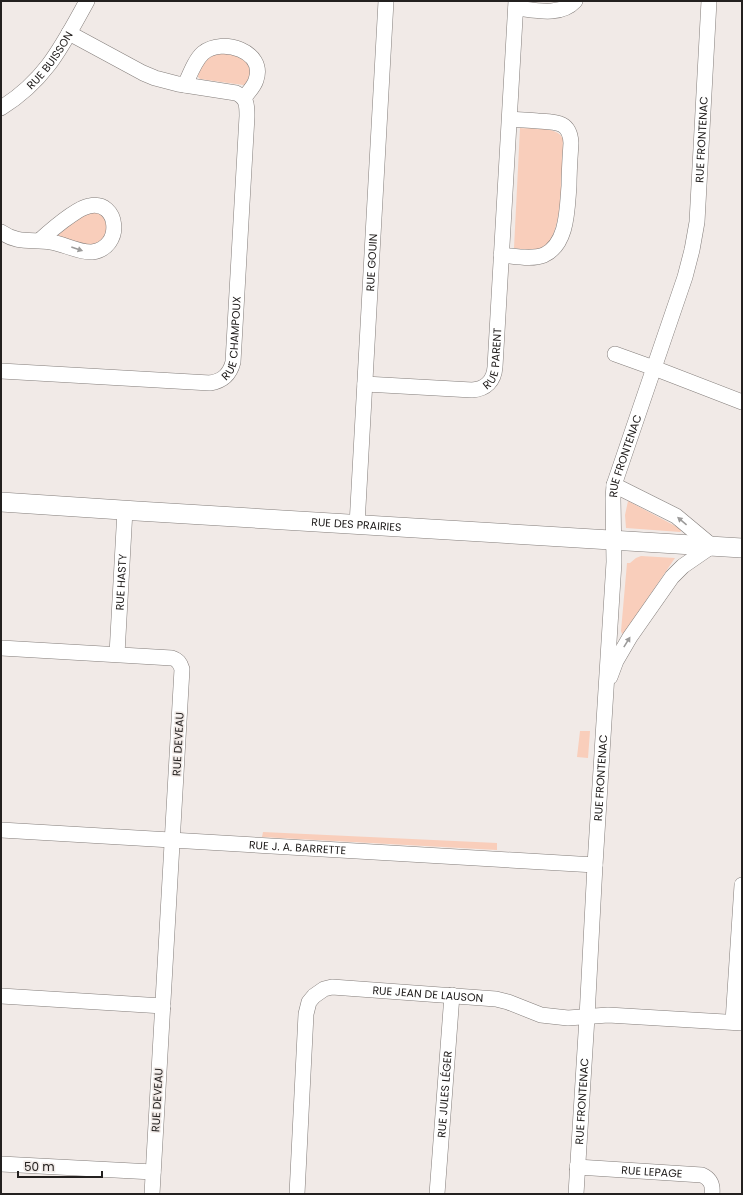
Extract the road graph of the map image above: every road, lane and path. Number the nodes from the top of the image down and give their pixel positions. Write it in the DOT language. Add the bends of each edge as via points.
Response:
graph roads {
  1 [pos="87,1"];
  2 [pos="386,1"];
  3 [pos="575,1"];
  4 [pos="709,1"];
  5 [pos="516,5"];
  6 [pos="69,33"];
  7 [pos="185,85"];
  8 [pos="244,98"];
  9 [pos="1,108"];
  10 [pos="510,119"];
  11 [pos="1,232"];
  12 [pos="39,241"];
  13 [pos="501,255"];
  14 [pos="615,354"];
  15 [pos="654,368"];
  16 [pos="1,370"];
  17 [pos="365,384"];
  18 [pos="742,402"];
  19 [pos="614,485"];
  20 [pos="1,502"];
  21 [pos="125,510"];
  22 [pos="357,525"];
  23 [pos="614,541"];
  24 [pos="712,546"];
  25 [pos="742,548"];
  26 [pos="1,648"];
  27 [pos="117,654"];
  28 [pos="606,690"];
  29 [pos="1,830"];
  30 [pos="172,841"];
  31 [pos="595,865"];
  32 [pos="742,885"];
  33 [pos="452,995"];
  34 [pos="1,996"];
  35 [pos="163,1006"];
  36 [pos="588,1017"];
  37 [pos="737,1022"];
  38 [pos="1,1164"];
  39 [pos="577,1167"];
  40 [pos="153,1172"];
  41 [pos="152,1194"];
  42 [pos="297,1194"];
  43 [pos="437,1194"];
  44 [pos="576,1194"];
  45 [pos="712,1194"];
  1 -- 6 [label="street, RUE BUISSON"];
  2 -- 17 [label="street, RUE GOUIN"];
  3 -- 5 [label="street, RUE PARENT" via="568,7 558,10"];
  4 -- 15 [label="street, RUE FRONTENAC" via="695,237 685,277"];
  5 -- 10 [label="street, RUE PARENT"];
  6 -- 7 [label="street" via="143,73"];
  6 -- 9 [label="street, RUE BUISSON" via="48,68 26,90"];
  7 -- 8 [label="street" via="236,93"];
  7 -- 8 [label="street" via="200,56 206,51 214,47 239,49 252,57 257,71 254,84"];
  8 -- 16 [label="street, RUE CHAMPOUX" via="247,116 234,358 227,376 217,382 203,383"];
  10 -- 13 [label="street, RUE PARENT"];
  10 -- 13 [label="street" via="557,122 570,134 567,208 561,237 548,253 534,257"];
  11 -- 12 [label="street" via="28,242"];
  12 -- 12 [label="street, one-way" via="94,252 111,239 115,226 104,208 90,206 83,208"];
  13 -- 17 [label="street, RUE PARENT" via="495,374 491,381 484,387 472,390"];
  14 -- 15 [label="street"];
  15 -- 18 [label="street"];
  15 -- 19 [label="street, RUE FRONTENAC"];
  17 -- 22 [label="street, RUE GOUIN"];
  19 -- 23 [label="street, RUE FRONTENAC"];
  24 -- 19 [label="street, one-way" via="676,516"];
  20 -- 21 [label="main road, RUE DES PRAIRIES"];
  21 -- 22 [label="main road, RUE DES PRAIRIES"];
  21 -- 27 [label="street, RUE HASTY"];
  22 -- 23 [label="main road, RUE DES PRAIRIES"];
  23 -- 24 [label="main road, RUE DES PRAIRIES"];
  23 -- 28 [label="street, RUE FRONTENAC"];
  24 -- 25 [label="main road, RUE DES PRAIRIES"];
  28 -- 24 [label="street, one-way" via="622,650 672,577"];
  26 -- 27 [label="street, RUE DEVEAU"];
  27 -- 30 [label="street, RUE DEVEAU" via="172,658 181,665"];
  28 -- 31 [label="street, RUE FRONTENAC"];
  29 -- 30 [label="street, RUE J. A. BARRETTE"];
  30 -- 31 [label="street, RUE J. A. BARRETTE"];
  30 -- 35 [label="street, RUE DEVEAU"];
  31 -- 36 [label="street, RUE FRONTENAC"];
  32 -- 37 [label="street"];
  33 -- 36 [label="street, RUE JEAN DE LAUSON" via="496,999 552,1017"];
  33 -- 42 [label="street, RUE JEAN DE LAUSON" via="328,987 312,999 306,1014"];
  33 -- 43 [label="street, RUE JULES LÉGER"];
  34 -- 35 [label="street"];
  35 -- 40 [label="street, RUE DEVEAU"];
  36 -- 37 [label="street, RUE JEAN DE LAUSON" via="608,1015"];
  36 -- 39 [label="street, RUE FRONTENAC"];
  38 -- 40 [label="street"];
  39 -- 44 [label="street, RUE FRONTENAC"];
  39 -- 45 [label="street, RUE LEPAGE" via="702,1175 709,1179"];
  40 -- 41 [label="street, RUE DEVEAU"];
}
